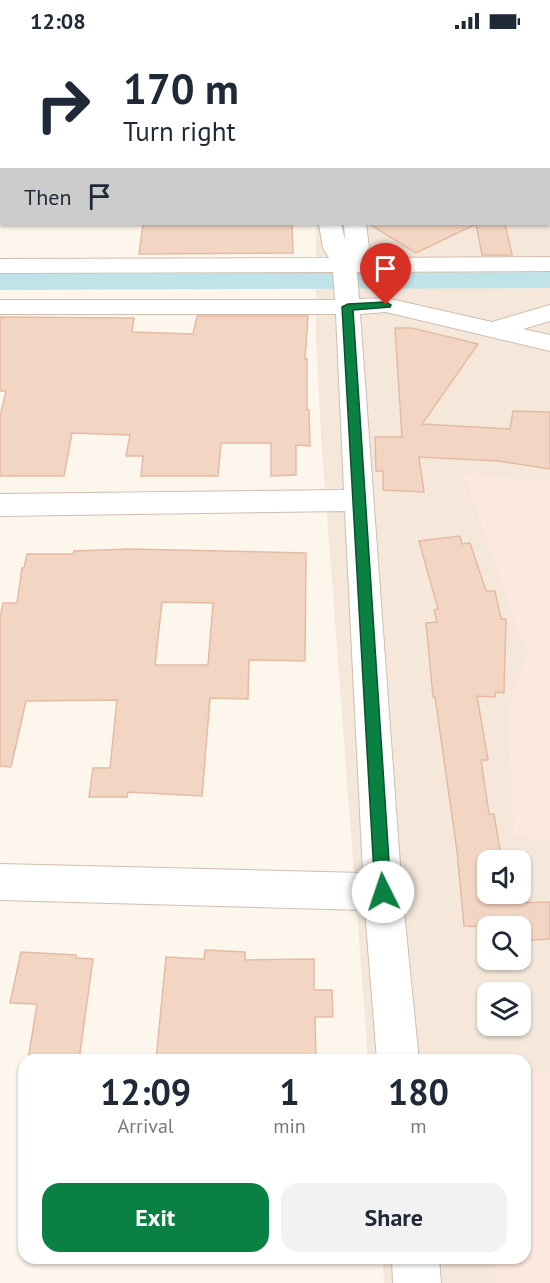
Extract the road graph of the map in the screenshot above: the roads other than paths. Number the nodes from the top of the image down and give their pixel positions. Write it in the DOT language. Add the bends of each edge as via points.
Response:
graph roads {
  1 [pos="330,225"];
  2 [pos="355,225"];
  3 [pos="550,264"];
  4 [pos="0,266"];
  5 [pos="346,285"];
  6 [pos="0,307"];
  7 [pos="550,313"];
  8 [pos="491,330"];
  9 [pos="550,343"];
  10 [pos="358,500"];
  11 [pos="0,505"];
  12 [pos="0,882"];
  13 [pos="383,892"];
  14 [pos="397,1054"];
  15 [pos="415,1264"];
  16 [pos="417,1283"];
  1 -- 5 [label="street"];
  2 -- 5 [label="street" via="357,247"];
  3 -- 5 [label="street"];
  4 -- 5 [label="street"];
  5 -- 6 [label="street"];
  5 -- 8 [label="street" via="386,305"];
  5 -- 10 [label="street"];
  7 -- 8 [label="street"];
  8 -- 9 [label="street"];
  10 -- 11 [label="street"];
  10 -- 13 [label="street"];
  12 -- 13 [label="street"];
  13 -- 14 [label="street"];
  15 -- 16 [label="street"];
}
